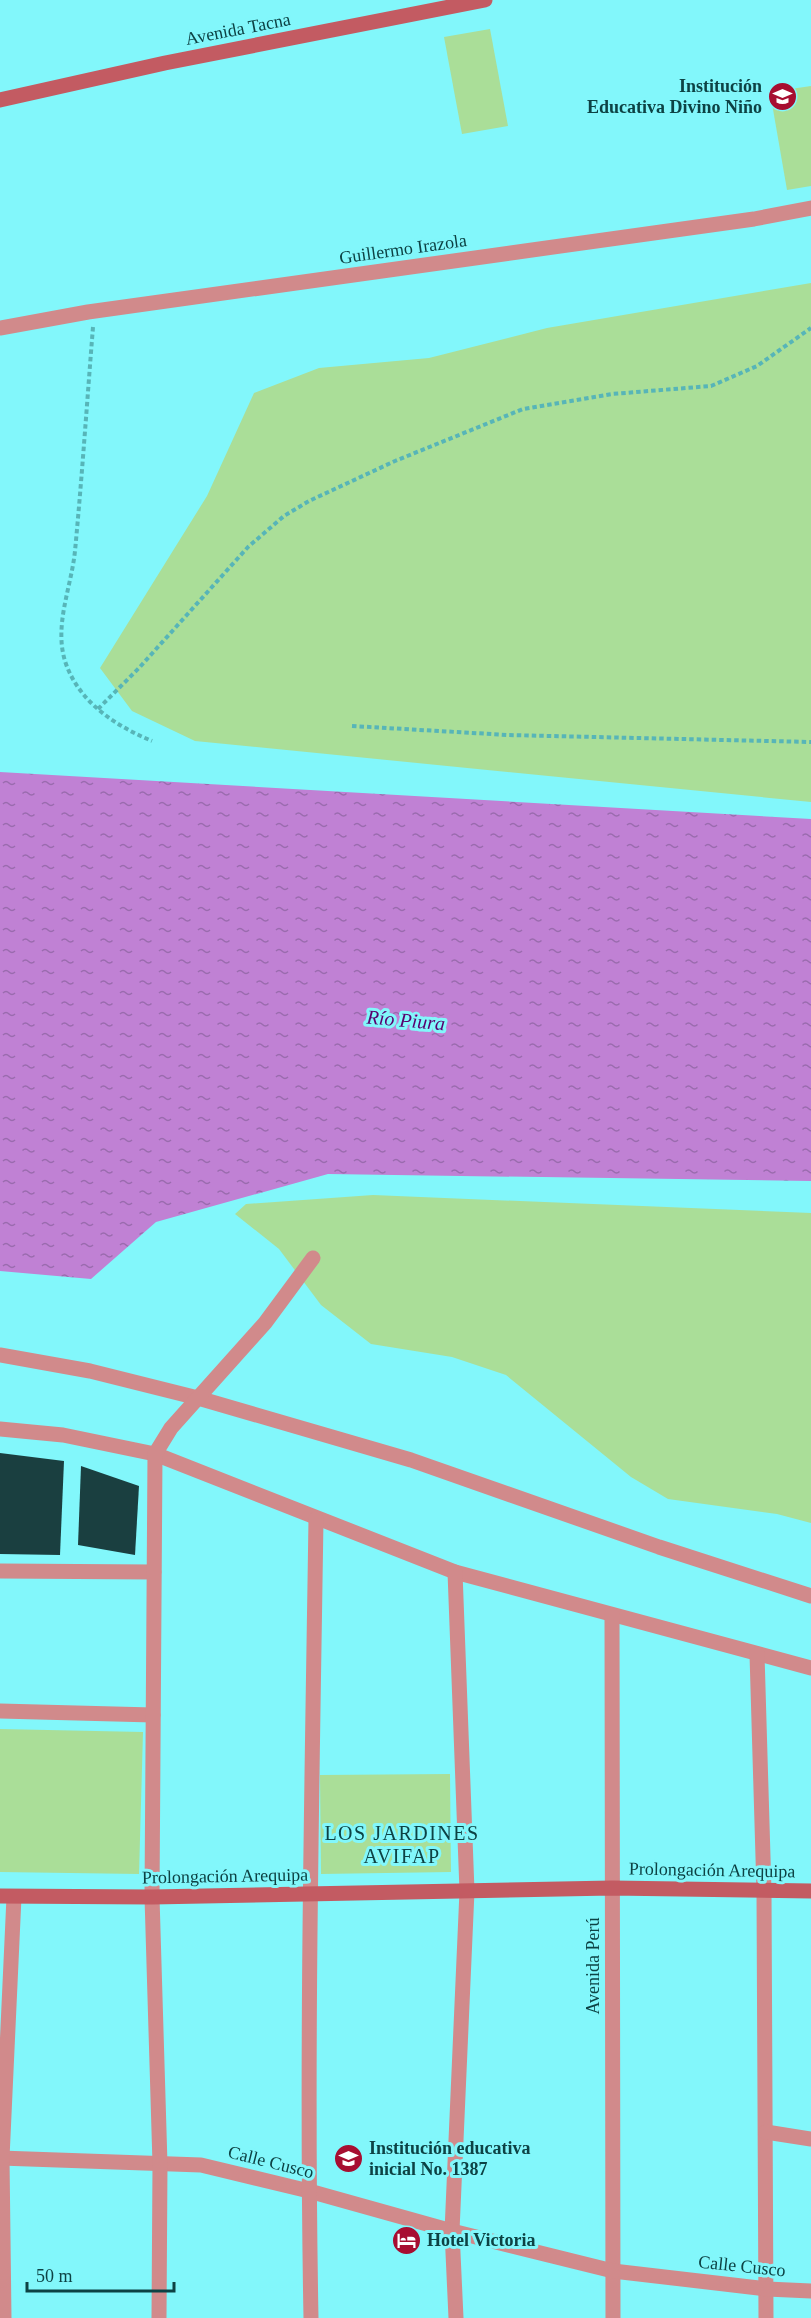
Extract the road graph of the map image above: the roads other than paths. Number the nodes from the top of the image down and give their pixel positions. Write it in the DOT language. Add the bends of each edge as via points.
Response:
graph roads {
  1 [pos="485,0"];
  2 [pos="0,100"];
  3 [pos="811,208"];
  4 [pos="0,328"];
  5 [pos="313,1258"];
  6 [pos="0,1355"];
  7 [pos="198,1398"];
  8 [pos="0,1429"];
  9 [pos="155,1455"];
  10 [pos="316,1519"];
  11 [pos="0,1571"];
  12 [pos="154,1572"];
  13 [pos="455,1572"];
  14 [pos="811,1596"];
  15 [pos="612,1615"];
  16 [pos="758,1654"];
  17 [pos="811,1668"];
  18 [pos="0,1712"];
  19 [pos="153,1715"];
  20 [pos="612,1888"];
  21 [pos="467,1891"];
  22 [pos="764,1891"];
  23 [pos="811,1891"];
  24 [pos="310,1893"];
  25 [pos="7,1897"];
  26 [pos="152,1897"];
  27 [pos="766,2132"];
  28 [pos="811,2139"];
  29 [pos="1,2158"];
  30 [pos="159,2164"];
  31 [pos="309,2191"];
  32 [pos="452,2231"];
  33 [pos="613,2271"];
  34 [pos="767,2289"];
  35 [pos="811,2291"];
  36 [pos="4,2318"];
  37 [pos="159,2318"];
  38 [pos="311,2318"];
  39 [pos="456,2318"];
  40 [pos="613,2318"];
  41 [pos="766,2318"];
  1 -- 2 [label="street, Avenida Tacna"];
  3 -- 4 [label="street, Guillermo Irazola"];
  5 -- 7 [label="street" via="265,1323"];
  6 -- 7 [label="street" via="90,1371"];
  7 -- 9 [label="street" via="171,1428"];
  7 -- 14 [label="street" via="411,1460"];
  8 -- 9 [label="street" via="63,1435"];
  9 -- 10 [label="street"];
  9 -- 12 [label="street"];
  10 -- 13 [label="street"];
  10 -- 24 [label="street"];
  11 -- 12 [label="street"];
  12 -- 19 [label="street"];
  13 -- 15 [label="street"];
  13 -- 21 [label="street"];
  15 -- 16 [label="street"];
  15 -- 20 [label="street, Avenida Perú"];
  16 -- 17 [label="street"];
  16 -- 22 [label="street"];
  18 -- 19 [label="street"];
  19 -- 26 [label="street"];
  20 -- 21 [label="street, Prolongación Arequipa"];
  20 -- 22 [label="street, Prolongación Arequipa"];
  20 -- 33 [label="street, Avenida Perú"];
  21 -- 24 [label="street, Prolongación Arequipa"];
  21 -- 32 [label="street"];
  22 -- 23 [label="street, Prolongación Arequipa"];
  22 -- 27 [label="street"];
  24 -- 26 [label="street, Prolongación Arequipa"];
  24 -- 31 [label="street"];
  25 -- 26 [label="street, Prolongación Arequipa"];
  25 -- 29 [label="street"];
  26 -- 30 [label="street"];
  27 -- 28 [label="street"];
  27 -- 34 [label="street"];
  29 -- 30 [label="street, Calle Cusco"];
  29 -- 36 [label="street"];
  30 -- 31 [label="street, Calle Cusco" via="201,2165"];
  30 -- 37 [label="street"];
  31 -- 32 [label="street, Calle Cusco"];
  31 -- 38 [label="street"];
  32 -- 33 [label="street, Calle Cusco"];
  32 -- 39 [label="street"];
  33 -- 34 [label="street, Calle Cusco"];
  33 -- 40 [label="street, Avenida Perú"];
  34 -- 35 [label="street, Calle Cusco"];
  34 -- 41 [label="street"];
}
